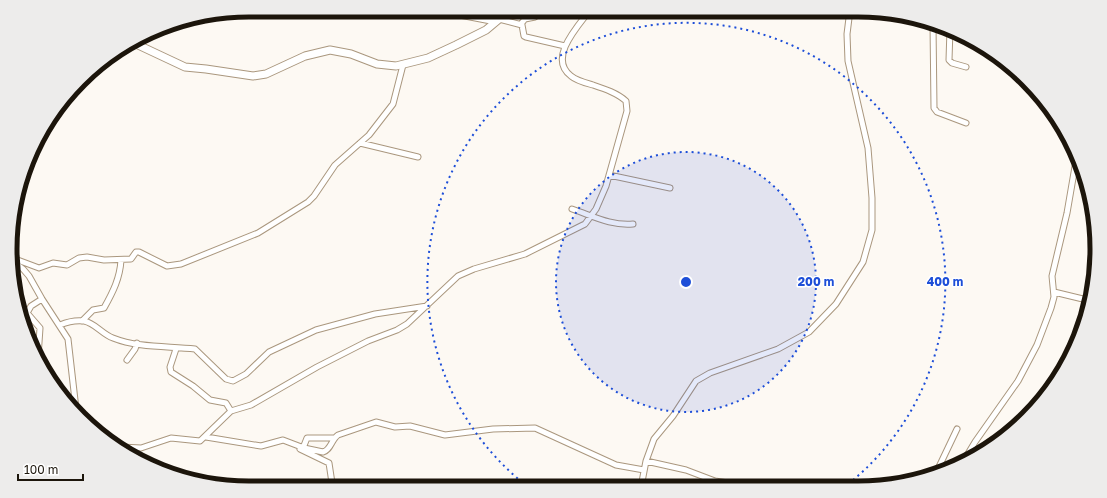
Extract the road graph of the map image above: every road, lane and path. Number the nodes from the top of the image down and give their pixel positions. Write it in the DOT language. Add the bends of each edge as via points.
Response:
graph roads {
  1 [pos="478,17"];
  2 [pos="502,17"];
  3 [pos="535,17"];
  4 [pos="585,17"];
  5 [pos="849,17"];
  6 [pos="498,20"];
  7 [pos="521,24"];
  8 [pos="933,29"];
  9 [pos="950,36"];
  10 [pos="138,45"];
  11 [pos="565,46"];
  12 [pos="403,65"];
  13 [pos="966,67"];
  14 [pos="966,123"];
  15 [pos="360,143"];
  16 [pos="418,157"];
  17 [pos="1075,167"];
  18 [pos="609,175"];
  19 [pos="670,188"];
  20 [pos="572,210"];
  21 [pos="592,216"];
  22 [pos="633,224"];
  23 [pos="17,260"];
  24 [pos="121,260"];
  25 [pos="17,265"];
  26 [pos="1054,292"];
  27 [pos="42,299"];
  28 [pos="1085,299"];
  29 [pos="427,306"];
  30 [pos="82,321"];
  31 [pos="60,325"];
  32 [pos="137,343"];
  33 [pos="39,347"];
  34 [pos="176,349"];
  35 [pos="126,360"];
  36 [pos="75,402"];
  37 [pos="231,411"];
  38 [pos="958,429"];
  39 [pos="206,436"];
  40 [pos="334,438"];
  41 [pos="281,440"];
  42 [pos="129,447"];
  43 [pos="303,448"];
  44 [pos="968,453"];
  45 [pos="646,461"];
  46 [pos="939,466"];
  47 [pos="644,470"];
  48 [pos="332,481"];
  49 [pos="642,481"];
  50 [pos="715,481"];
  1 -- 6 [label="street"];
  2 -- 6 [label="street"];
  3 -- 7 [label="street" via="525,19"];
  4 -- 11 [label="street"];
  5 -- 45 [label="street" via="848,61 868,148 872,186 872,230 863,262 836,304 809,332 778,349 710,373 696,381 654,439"];
  6 -- 7 [label="street"];
  6 -- 12 [label="street" via="486,30 456,45 428,58"];
  7 -- 11 [label="street" via="526,37"];
  8 -- 14 [label="street" via="934,108 936,112"];
  9 -- 13 [label="street" via="949,60"];
  10 -- 12 [label="street" via="185,68 253,76 266,74 296,59 330,50 386,66"];
  11 -- 18 [label="street" via="562,60 571,76 608,90 626,101 627,111"];
  12 -- 15 [label="street" via="393,104"];
  15 -- 16 [label="street"];
  15 -- 24 [label="street" via="335,165 308,202 258,232 179,264 167,266 139,252 131,259"];
  17 -- 26 [label="street" via="1052,276"];
  18 -- 19 [label="street"];
  18 -- 21 [label="street"];
  20 -- 21 [label="street"];
  21 -- 22 [label="street" via="613,224"];
  21 -- 29 [label="street" via="578,228 533,250 458,276"];
  23 -- 24 [label="street" via="39,268 53,263 67,265 87,257"];
  24 -- 30 [label="street" via="121,270 104,308 93,310"];
  25 -- 27 [label="street" via="29,276"];
  26 -- 28 [label="street"];
  26 -- 44 [label="street" via="1051,308 1037,345 1018,381"];
  27 -- 31 [label="street"];
  27 -- 33 [label="street" via="28,310 28,315 40,328"];
  29 -- 34 [label="street" via="374,314 316,330 269,352 246,374 232,382 195,349"];
  29 -- 37 [label="street" via="397,330 368,341 317,367 251,405"];
  30 -- 31 [label="street"];
  30 -- 32 [label="street" via="113,338"];
  31 -- 36 [label="street" via="69,341"];
  32 -- 34 [label="street"];
  32 -- 35 [label="street" via="136,349"];
  34 -- 37 [label="street" via="170,367 171,372 210,400 226,403"];
  37 -- 39 [label="street"];
  38 -- 46 [label="street"];
  39 -- 41 [label="street" via="261,446"];
  39 -- 42 [label="street" via="200,441 168,438 141,448"];
  40 -- 43 [label="street" via="308,437"];
  40 -- 43 [label="street" via="325,452"];
  40 -- 47 [label="street" via="376,422 395,427 410,426 445,435 500,428 535,428 616,466"];
  41 -- 43 [label="street"];
  41 -- 48 [label="street" via="329,463"];
  45 -- 47 [label="street"];
  45 -- 50 [label="street" via="686,470"];
  47 -- 49 [label="street"];
}
